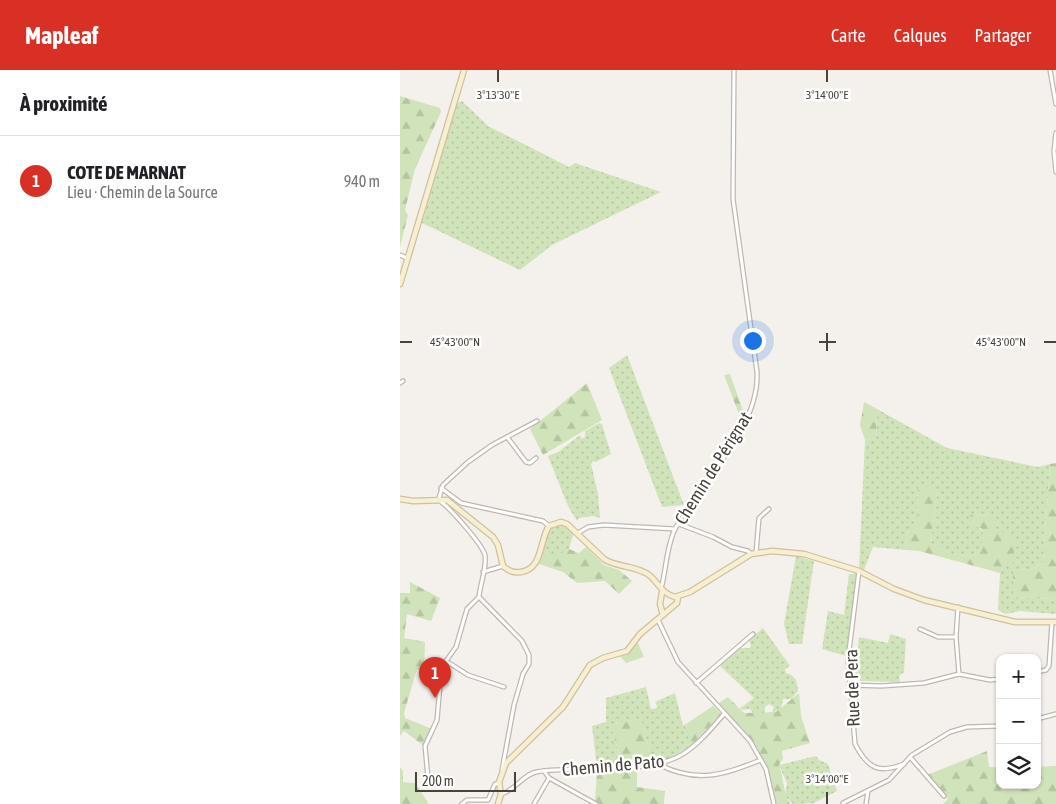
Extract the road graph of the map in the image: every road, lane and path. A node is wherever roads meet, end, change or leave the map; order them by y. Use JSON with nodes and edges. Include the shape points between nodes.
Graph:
{"nodes":[{"id":1,"x":464,"y":70,"type":"edge"},
{"id":2,"x":734,"y":70,"type":"edge"},
{"id":3,"x":1050,"y":70,"type":"edge"},
{"id":4,"x":1056,"y":104,"type":"edge"},
{"id":5,"x":1056,"y":133,"type":"edge"},
{"id":6,"x":1056,"y":172,"type":"edge"},
{"id":7,"x":400,"y":255,"type":"edge"},
{"id":8,"x":407,"y":258,"type":"junction"},
{"id":9,"x":400,"y":284,"type":"edge"},
{"id":10,"x":537,"y":421,"type":"dead end"},
{"id":11,"x":507,"y":437,"type":"junction"},
{"id":12,"x":536,"y":458,"type":"dead end"},
{"id":13,"x":440,"y":488,"type":"junction"},
{"id":14,"x":400,"y":499,"type":"edge"},
{"id":15,"x":437,"y":499,"type":"junction"},
{"id":16,"x":768,"y":509,"type":"dead end"},
{"id":17,"x":679,"y":524,"type":"junction"},
{"id":18,"x":549,"y":526,"type":"junction"},
{"id":19,"x":676,"y":529,"type":"junction"},
{"id":20,"x":578,"y":533,"type":"junction"},
{"id":21,"x":754,"y":553,"type":"junction"},
{"id":22,"x":502,"y":566,"type":"junction"},
{"id":23,"x":859,"y":571,"type":"junction"},
{"id":24,"x":483,"y":572,"type":"junction"},
{"id":25,"x":658,"y":586,"type":"junction"},
{"id":26,"x":662,"y":592,"type":"junction"},
{"id":27,"x":479,"y":597,"type":"junction"},
{"id":28,"x":678,"y":597,"type":"junction"},
{"id":29,"x":958,"y":607,"type":"junction"},
{"id":30,"x":663,"y":615,"type":"junction"},
{"id":31,"x":658,"y":620,"type":"junction"},
{"id":32,"x":1054,"y":621,"type":"edge"},
{"id":33,"x":920,"y":629,"type":"dead end"},
{"id":34,"x":753,"y":634,"type":"dead end"},
{"id":35,"x":956,"y":638,"type":"junction"},
{"id":36,"x":446,"y":661,"type":"junction"},
{"id":37,"x":1041,"y":671,"type":"edge"},
{"id":38,"x":959,"y":674,"type":"junction"},
{"id":39,"x":996,"y":679,"type":"edge"},
{"id":40,"x":696,"y":683,"type":"junction"},
{"id":41,"x":849,"y":684,"type":"junction"},
{"id":42,"x":504,"y":687,"type":"dead end"},
{"id":43,"x":724,"y":714,"type":"junction"},
{"id":44,"x":1056,"y":714,"type":"edge"},
{"id":45,"x":1041,"y":718,"type":"edge"},
{"id":46,"x":996,"y":726,"type":"edge"},
{"id":47,"x":910,"y":757,"type":"junction"},
{"id":48,"x":761,"y":760,"type":"junction"},
{"id":49,"x":658,"y":764,"type":"junction"},
{"id":50,"x":904,"y":764,"type":"junction"},
{"id":51,"x":502,"y":770,"type":"junction"},
{"id":52,"x":544,"y":771,"type":"junction"},
{"id":53,"x":549,"y":778,"type":"junction"},
{"id":54,"x":443,"y":781,"type":"dead end"},
{"id":55,"x":500,"y":783,"type":"junction"},
{"id":56,"x":868,"y":791,"type":"junction"},
{"id":57,"x":501,"y":794,"type":"junction"},
{"id":58,"x":944,"y":796,"type":"dead end"},
{"id":59,"x":843,"y":803,"type":"edge"},
{"id":60,"x":462,"y":804,"type":"edge"},
{"id":61,"x":498,"y":804,"type":"edge"},
{"id":62,"x":534,"y":804,"type":"edge"},
{"id":63,"x":596,"y":804,"type":"edge"},
{"id":64,"x":774,"y":804,"type":"edge"},
{"id":65,"x":866,"y":804,"type":"edge"}],
"edges":[{"from":1,"to":8,"type":"street"},
{"from":2,"to":17,"type":"street","name":"Chemin de Pérignat","via":[[733,199],[758,372],[756,395],[743,427]]},
{"from":3,"to":4,"type":"street"},
{"from":5,"to":6,"type":"street"},
{"from":7,"to":8,"type":"street"},
{"from":8,"to":9,"type":"street"},
{"from":10,"to":11,"type":"street"},
{"from":11,"to":12,"type":"street","via":[[526,462]]},
{"from":11,"to":13,"type":"street","via":[[468,462]]},
{"from":13,"to":15,"type":"street"},
{"from":13,"to":18,"type":"street","via":[[461,503],[543,521]]},
{"from":14,"to":15,"type":"street"},
{"from":15,"to":22,"type":"street","via":[[448,500],[485,528],[498,545]]},
{"from":15,"to":24,"type":"street","via":[[454,512],[484,551]]},
{"from":16,"to":21,"type":"street","via":[[759,518]]},
{"from":17,"to":19,"type":"street","name":"Chemin de Pérignat"},
{"from":17,"to":21,"type":"street"},
{"from":18,"to":20,"type":"street","via":[[567,524]]},
{"from":18,"to":22,"type":"street","via":[[532,568],[512,572]]},
{"from":19,"to":20,"type":"street","via":[[604,525]]},
{"from":19,"to":25,"type":"street","name":"Chemin de Pérignat","via":[[662,585]]},
{"from":20,"to":25,"type":"street","via":[[610,563],[642,571]]},
{"from":21,"to":23,"type":"street","via":[[783,551],[804,554]]},
{"from":21,"to":28,"type":"street"},
{"from":22,"to":24,"type":"street"},
{"from":23,"to":29,"type":"street","via":[[904,594]]},
{"from":23,"to":41,"type":"street","name":"Rue de Pera","via":[[848,659]]},
{"from":24,"to":27,"type":"street"},
{"from":25,"to":26,"type":"street"},
{"from":26,"to":28,"type":"street"},
{"from":26,"to":30,"type":"street","via":[[660,604]]},
{"from":27,"to":36,"type":"street","via":[[467,608],[456,647]]},
{"from":27,"to":51,"type":"street","via":[[522,641],[529,655],[529,664],[514,704]]},
{"from":28,"to":30,"type":"street","via":[[677,603]]},
{"from":29,"to":32,"type":"street","via":[[1015,622]]},
{"from":29,"to":35,"type":"street"},
{"from":30,"to":31,"type":"street"},
{"from":31,"to":40,"type":"street","via":[[678,662]]},
{"from":31,"to":51,"type":"street","via":[[627,650],[590,665],[563,707],[513,755]]},
{"from":32,"to":37,"type":"street","via":[[1049,666]]},
{"from":33,"to":35,"type":"street","via":[[938,637]]},
{"from":34,"to":40,"type":"street"},
{"from":35,"to":38,"type":"street"},
{"from":36,"to":42,"type":"street","via":[[468,675]]},
{"from":36,"to":54,"type":"street","via":[[439,682],[437,720],[425,746],[428,778]]},
{"from":38,"to":39,"type":"street"},
{"from":38,"to":41,"type":"street","via":[[924,683]]},
{"from":40,"to":43,"type":"street"},
{"from":41,"to":50,"type":"street","name":"Rue de Pera","via":[[855,744],[860,753],[868,763],[882,770]]},
{"from":43,"to":48,"type":"street","via":[[750,740]]},
{"from":43,"to":49,"type":"street","name":"Chemin de Pato","via":[[689,750]]},
{"from":44,"to":45,"type":"street"},
{"from":46,"to":47,"type":"street","via":[[958,729]]},
{"from":47,"to":50,"type":"street"},
{"from":47,"to":58,"type":"street"},
{"from":48,"to":49,"type":"street","via":[[699,777]]},
{"from":48,"to":64,"type":"street"},
{"from":49,"to":52,"type":"street","name":"Chemin de Pato"},
{"from":50,"to":56,"type":"street","via":[[889,780]]},
{"from":51,"to":55,"type":"street"},
{"from":52,"to":53,"type":"street"},
{"from":52,"to":57,"type":"street","via":[[531,774]]},
{"from":53,"to":62,"type":"street"},
{"from":53,"to":63,"type":"street"},
{"from":55,"to":57,"type":"street"},
{"from":55,"to":60,"type":"street","via":[[495,784],[488,800],[467,800]]},
{"from":56,"to":59,"type":"street"},
{"from":56,"to":65,"type":"street"},
{"from":57,"to":61,"type":"street"}]}
